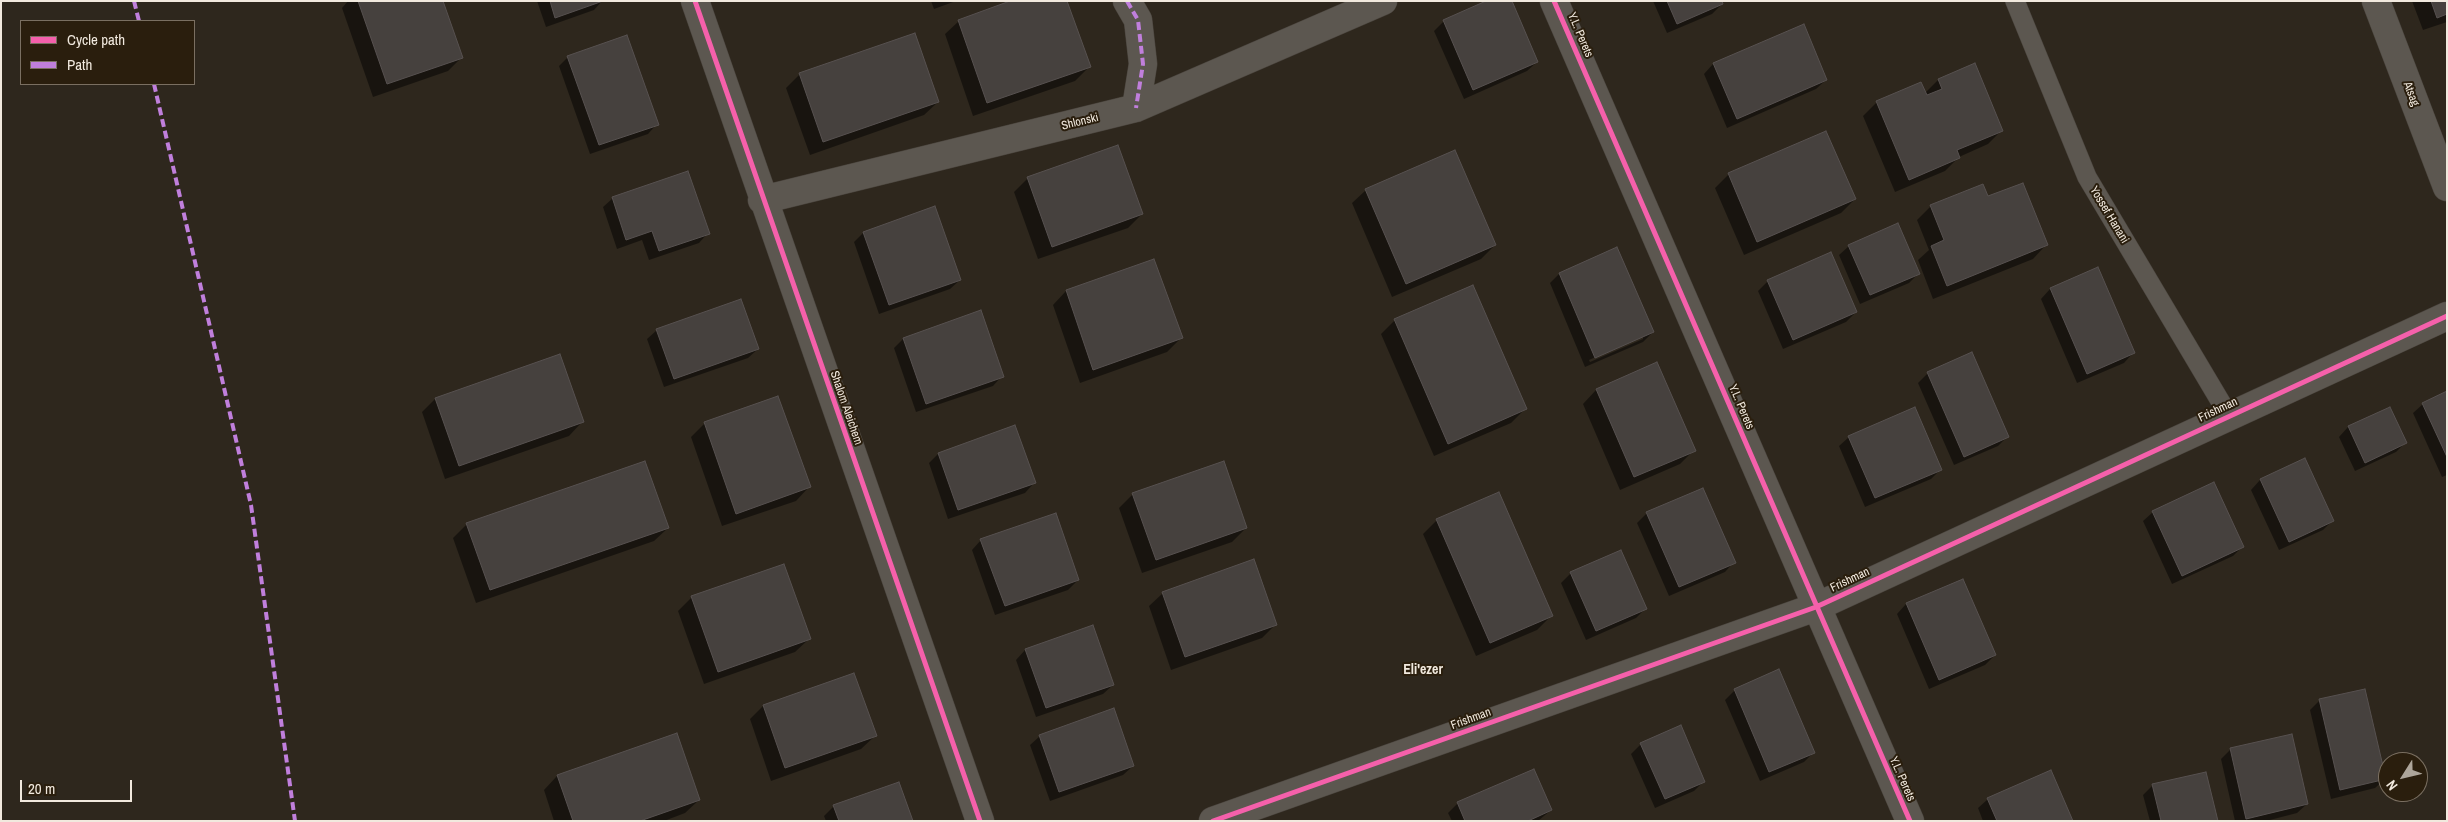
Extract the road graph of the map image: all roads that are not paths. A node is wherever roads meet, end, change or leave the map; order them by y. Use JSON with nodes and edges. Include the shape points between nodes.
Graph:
{"nodes":[{"id":1,"x":694,"y":1,"type":"edge"},
{"id":2,"x":1127,"y":1,"type":"edge"},
{"id":3,"x":1383,"y":1,"type":"edge"},
{"id":4,"x":1554,"y":1,"type":"edge"},
{"id":5,"x":2015,"y":1,"type":"edge"},
{"id":6,"x":2376,"y":1,"type":"edge"},
{"id":7,"x":1136,"y":108,"type":"junction"},
{"id":8,"x":2447,"y":187,"type":"edge"},
{"id":9,"x":762,"y":200,"type":"junction"},
{"id":10,"x":2447,"y":316,"type":"edge"},
{"id":11,"x":2229,"y":416,"type":"junction"},
{"id":12,"x":1816,"y":607,"type":"junction"},
{"id":13,"x":980,"y":821,"type":"edge"},
{"id":14,"x":1213,"y":821,"type":"edge"},
{"id":15,"x":1910,"y":821,"type":"edge"}],
"edges":[{"from":1,"to":9,"type":"street","name":"Shalom Aleichem"},
{"from":2,"to":7,"type":"street","via":[[1138,20],[1143,64]]},
{"from":3,"to":7,"type":"street","name":"Shlonski"},
{"from":4,"to":12,"type":"street","name":"Y.L. Perets"},
{"from":5,"to":11,"type":"lane","name":"Yossef Hanani","via":[[2087,176]]},
{"from":6,"to":8,"type":"street","name":"Atsag"},
{"from":7,"to":9,"type":"street","name":"Shlonski"},
{"from":9,"to":13,"type":"street","name":"Shalom Aleichem"},
{"from":10,"to":11,"type":"street","name":"Frishman"},
{"from":11,"to":12,"type":"street","name":"Frishman"},
{"from":12,"to":14,"type":"street","name":"Frishman"},
{"from":12,"to":15,"type":"street","name":"Y.L. Perets"}]}
